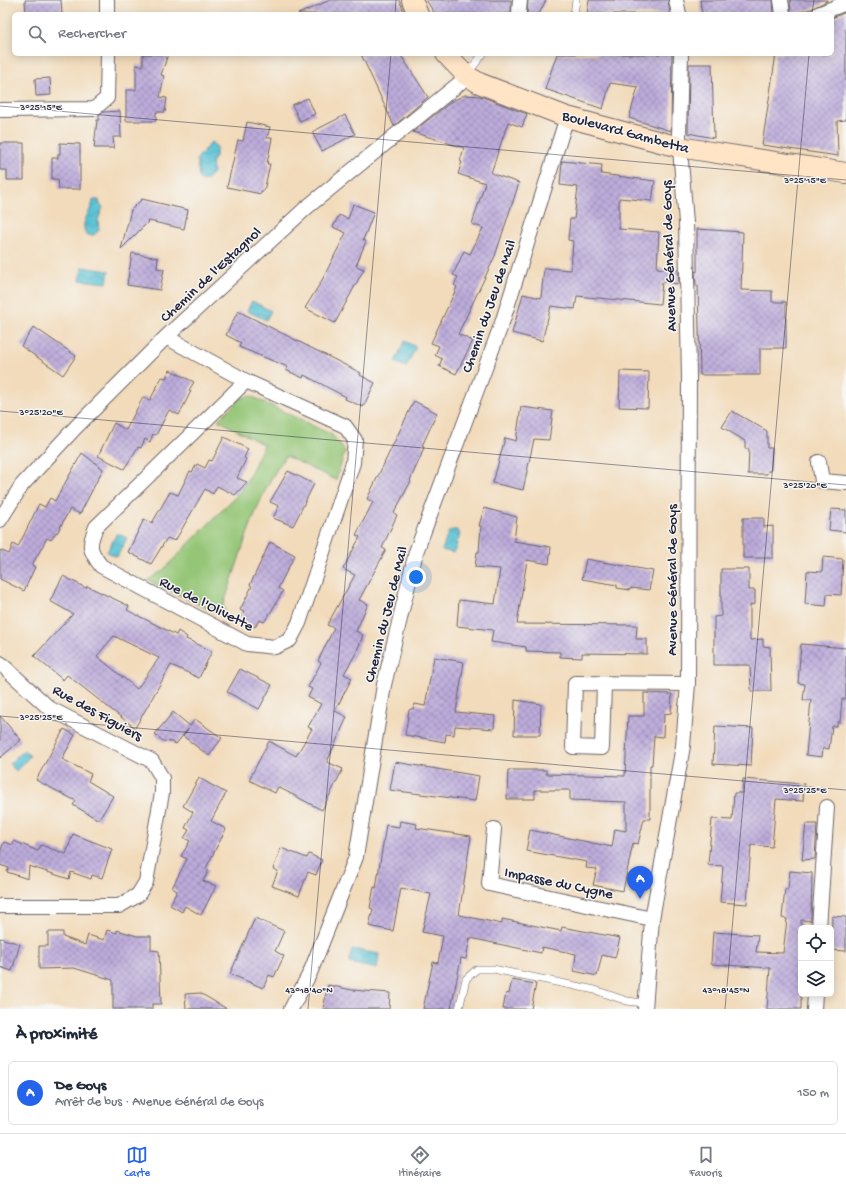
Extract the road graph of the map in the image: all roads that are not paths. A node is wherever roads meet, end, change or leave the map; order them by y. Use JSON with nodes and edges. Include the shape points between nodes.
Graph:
{"nodes":[{"id":1,"x":107,"y":0,"type":"edge"},
{"id":2,"x":412,"y":0,"type":"edge"},
{"id":3,"x":576,"y":0,"type":"edge"},
{"id":4,"x":676,"y":0,"type":"edge"},
{"id":5,"x":781,"y":0,"type":"edge"},
{"id":6,"x":846,"y":3,"type":"edge"},
{"id":7,"x":107,"y":12,"type":"edge"},
{"id":8,"x":417,"y":12,"type":"edge"},
{"id":9,"x":574,"y":12,"type":"edge"},
{"id":10,"x":679,"y":12,"type":"edge"},
{"id":11,"x":783,"y":12,"type":"edge"},
{"id":12,"x":823,"y":12,"type":"edge"},
{"id":13,"x":108,"y":56,"type":"edge"},
{"id":14,"x":448,"y":56,"type":"edge"},
{"id":15,"x":481,"y":56,"type":"edge"},
{"id":16,"x":681,"y":56,"type":"edge"},
{"id":17,"x":466,"y":75,"type":"junction"},
{"id":18,"x":0,"y":110,"type":"edge"},
{"id":19,"x":567,"y":117,"type":"junction"},
{"id":20,"x":680,"y":147,"type":"junction"},
{"id":21,"x":846,"y":173,"type":"edge"},
{"id":22,"x":166,"y":337,"type":"junction"},
{"id":23,"x":246,"y":381,"type":"junction"},
{"id":24,"x":820,"y":462,"type":"dead end"},
{"id":25,"x":846,"y":483,"type":"edge"},
{"id":26,"x":0,"y":520,"type":"edge"},
{"id":27,"x":0,"y":663,"type":"edge"},
{"id":28,"x":604,"y":684,"type":"junction"},
{"id":29,"x":688,"y":684,"type":"junction"},
{"id":30,"x":827,"y":807,"type":"dead end"},
{"id":31,"x":494,"y":829,"type":"dead end"},
{"id":32,"x":0,"y":906,"type":"edge"},
{"id":33,"x":652,"y":919,"type":"junction"},
{"id":34,"x":819,"y":925,"type":"edge"},
{"id":35,"x":815,"y":997,"type":"edge"},
{"id":36,"x":645,"y":1006,"type":"edge"},
{"id":37,"x":291,"y":1009,"type":"edge"},
{"id":38,"x":459,"y":1009,"type":"edge"},
{"id":39,"x":814,"y":1009,"type":"edge"}],
"edges":[{"from":1,"to":7,"type":"street"},
{"from":2,"to":8,"type":"street"},
{"from":3,"to":9,"type":"lane"},
{"from":4,"to":10,"type":"street"},
{"from":5,"to":11,"type":"street"},
{"from":6,"to":12,"type":"street"},
{"from":13,"to":18,"type":"street","via":[[107,98],[94,109]]},
{"from":14,"to":17,"type":"street","name":"Boulevard Gambetta"},
{"from":15,"to":17,"type":"lane"},
{"from":16,"to":20,"type":"street","name":"Avenue Général de Goys"},
{"from":17,"to":19,"type":"street","name":"Boulevard Gambetta"},
{"from":17,"to":22,"type":"street","name":"Chemin de l'Estagnol","via":[[461,82],[306,208]]},
{"from":19,"to":20,"type":"street","name":"Boulevard Gambetta"},
{"from":19,"to":37,"type":"street","name":"Chemin du Jeu de Mail","via":[[502,323],[416,552],[384,685],[356,857],[310,973]]},
{"from":20,"to":21,"type":"street","name":"Boulevard Gambetta"},
{"from":20,"to":29,"type":"street","name":"Avenue Général de Goys","via":[[686,223]]},
{"from":22,"to":23,"type":"street","name":"Rue de l'Olivette"},
{"from":22,"to":26,"type":"street","name":"Chemin de l'Estagnol","via":[[22,485]]},
{"from":23,"to":23,"type":"street","name":"Rue de l'Olivette","via":[[345,426],[355,440],[353,462],[299,623],[290,640],[275,646],[247,644],[101,566],[91,552],[90,541],[96,527]]},
{"from":24,"to":25,"type":"street","via":[[822,481]]},
{"from":27,"to":32,"type":"street","name":"Rue des Figuiers","via":[[49,708],[152,761],[162,778],[162,793],[146,882],[138,895],[119,906]]},
{"from":28,"to":28,"type":"street","via":[[575,683],[573,747],[602,748]]},
{"from":28,"to":29,"type":"street"},
{"from":29,"to":33,"type":"street","name":"Avenue Général de Goys","via":[[683,746]]},
{"from":30,"to":34,"type":"street"},
{"from":31,"to":33,"type":"street","name":"Impasse du Cygne","via":[[489,884]]},
{"from":33,"to":36,"type":"street","name":"Avenue Général de Goys"},
{"from":35,"to":39,"type":"street"},
{"from":36,"to":38,"type":"lane","via":[[595,990],[477,969],[466,979]]}]}
